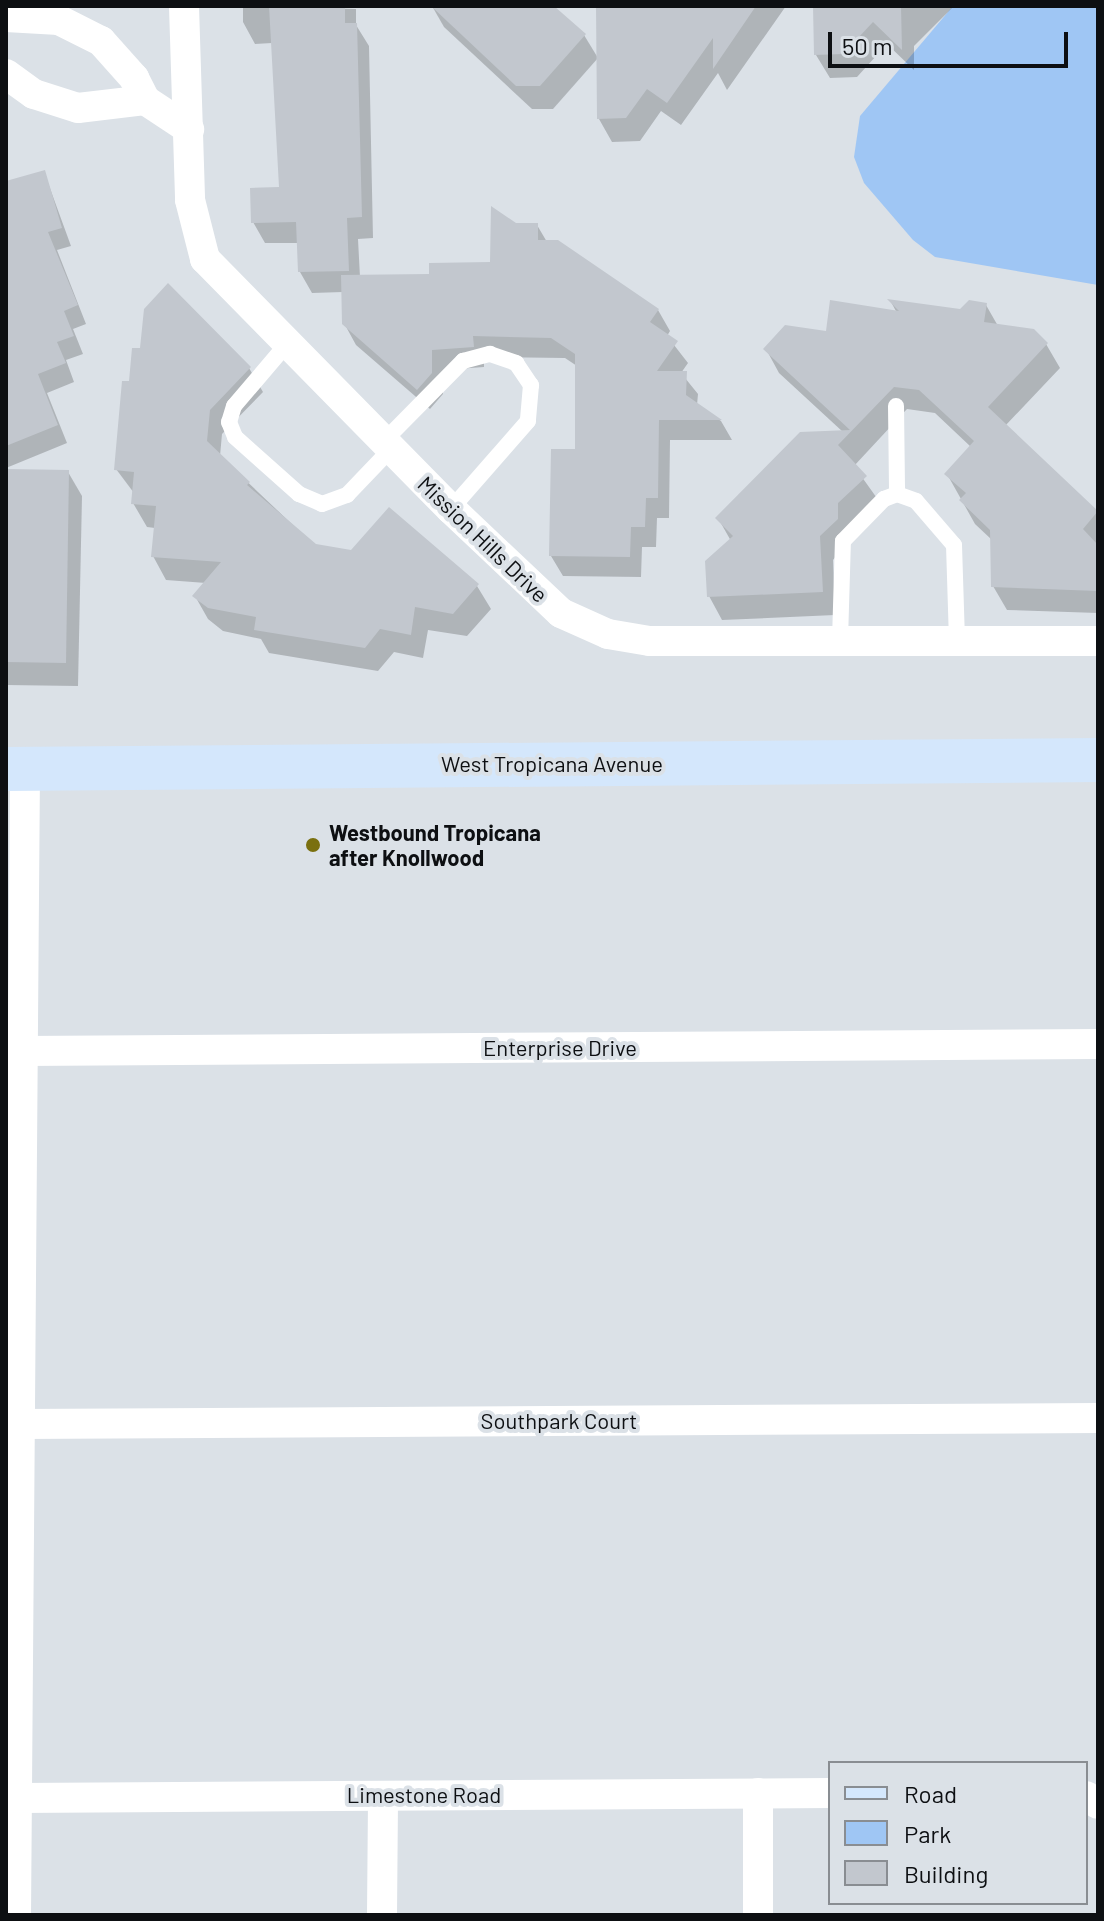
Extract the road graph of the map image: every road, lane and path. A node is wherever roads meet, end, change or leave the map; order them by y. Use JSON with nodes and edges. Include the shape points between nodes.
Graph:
{"nodes":[{"id":1,"x":184,"y":6,"type":"edge"},
{"id":2,"x":6,"y":17,"type":"edge"},
{"id":3,"x":6,"y":74,"type":"edge"},
{"id":4,"x":145,"y":100,"type":"junction"},
{"id":5,"x":189,"y":129,"type":"junction"},
{"id":6,"x":286,"y":345,"type":"junction"},
{"id":7,"x":896,"y":406,"type":"dead end"},
{"id":8,"x":387,"y":446,"type":"junction"},
{"id":9,"x":897,"y":494,"type":"junction"},
{"id":10,"x":451,"y":509,"type":"junction"},
{"id":11,"x":840,"y":640,"type":"junction"},
{"id":12,"x":957,"y":640,"type":"junction"},
{"id":13,"x":1098,"y":641,"type":"edge"},
{"id":14,"x":1098,"y":760,"type":"edge"},
{"id":15,"x":16,"y":769,"type":"edge"},
{"id":16,"x":1098,"y":1044,"type":"edge"},
{"id":17,"x":23,"y":1051,"type":"junction"},
{"id":18,"x":1098,"y":1418,"type":"edge"},
{"id":19,"x":20,"y":1424,"type":"junction"},
{"id":20,"x":758,"y":1793,"type":"junction"},
{"id":21,"x":828,"y":1793,"type":"edge"},
{"id":22,"x":383,"y":1796,"type":"junction"},
{"id":23,"x":17,"y":1798,"type":"junction"},
{"id":24,"x":16,"y":1915,"type":"edge"},
{"id":25,"x":382,"y":1915,"type":"edge"},
{"id":26,"x":758,"y":1915,"type":"edge"}],
"edges":[{"from":1,"to":5,"type":"street","name":"Mission Hills Drive"},
{"from":2,"to":4,"type":"street","via":[[37,16],[80,28],[120,58]]},
{"from":3,"to":4,"type":"street","via":[[34,94],[78,108]]},
{"from":4,"to":5,"type":"street"},
{"from":5,"to":6,"type":"street","name":"Mission Hills Drive","via":[[191,218],[205,259]]},
{"from":6,"to":8,"type":"street","name":"Mission Hills Drive"},
{"from":6,"to":8,"type":"lane","via":[[234,406],[229,422],[235,437],[299,494],[322,504],[347,495]]},
{"from":7,"to":9,"type":"lane"},
{"from":8,"to":10,"type":"street","name":"Mission Hills Drive"},
{"from":8,"to":10,"type":"lane","via":[[463,361],[490,354],[516,363],[531,385],[528,421]]},
{"from":9,"to":11,"type":"lane","via":[[884,499],[843,541]]},
{"from":9,"to":12,"type":"lane","via":[[916,501],[954,545]]},
{"from":10,"to":11,"type":"street","name":"Mission Hills Drive","via":[[537,594],[561,613],[608,634],[649,641]]},
{"from":11,"to":12,"type":"street","name":"Mission Hills Drive"},
{"from":12,"to":13,"type":"street","name":"Mission Hills Drive"},
{"from":14,"to":15,"type":"main road","name":"West Tropicana Avenue"},
{"from":15,"to":17,"type":"street"},
{"from":16,"to":17,"type":"street","name":"Enterprise Drive"},
{"from":17,"to":19,"type":"street"},
{"from":18,"to":19,"type":"street","name":"Southpark Court"},
{"from":19,"to":23,"type":"street"},
{"from":20,"to":21,"type":"street","name":"Limestone Road"},
{"from":20,"to":22,"type":"street","name":"Limestone Road"},
{"from":20,"to":26,"type":"street"},
{"from":22,"to":23,"type":"street","name":"Limestone Road"},
{"from":22,"to":25,"type":"street"},
{"from":23,"to":24,"type":"street"}]}
